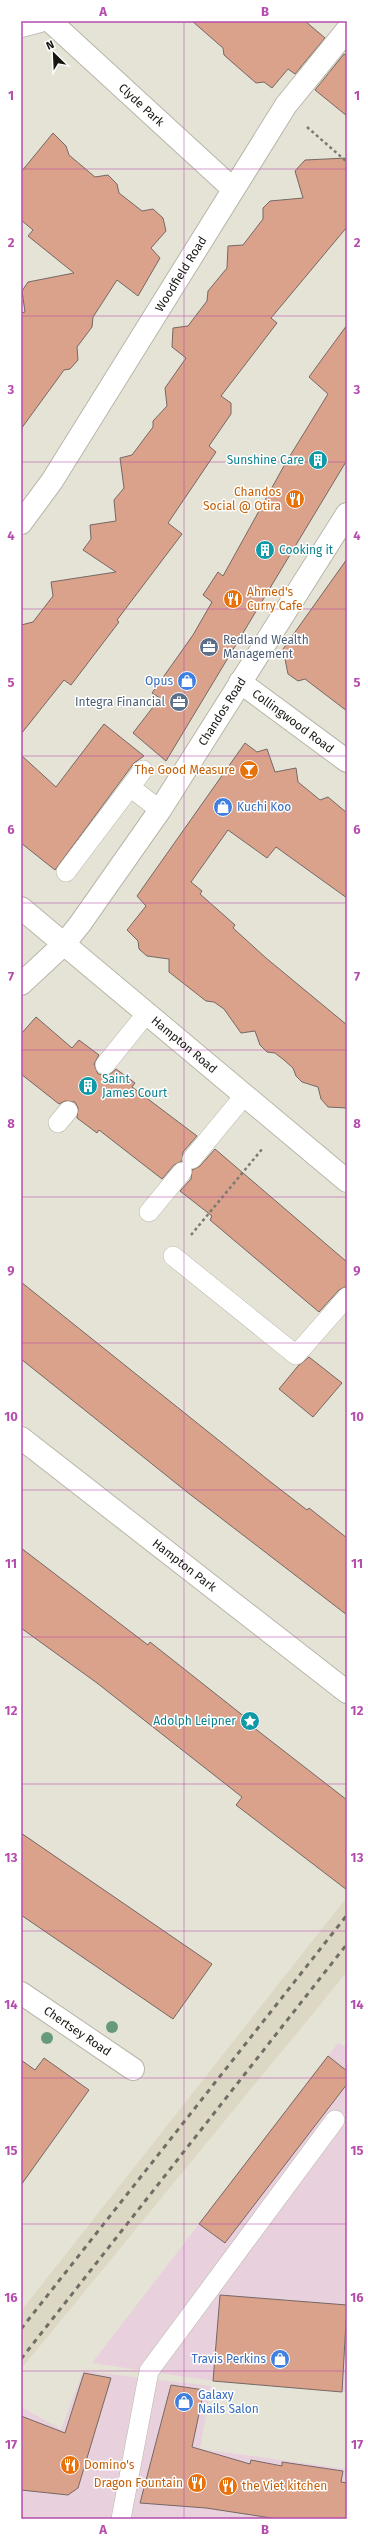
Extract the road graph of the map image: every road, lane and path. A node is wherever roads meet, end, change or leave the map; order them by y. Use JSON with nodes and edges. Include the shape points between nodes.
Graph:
{"nodes":[{"id":1,"x":40,"y":21,"type":"edge"},
{"id":2,"x":50,"y":21,"type":"edge"},
{"id":3,"x":21,"y":26,"type":"edge"},
{"id":4,"x":347,"y":30,"type":"edge"},
{"id":5,"x":286,"y":105,"type":"junction"},
{"id":6,"x":347,"y":162,"type":"edge"},
{"id":7,"x":233,"y":189,"type":"junction"},
{"id":8,"x":347,"y":514,"type":"edge"},
{"id":9,"x":21,"y":523,"type":"edge"},
{"id":10,"x":240,"y":682,"type":"junction"},
{"id":11,"x":347,"y":761,"type":"edge"},
{"id":12,"x":143,"y":770,"type":"dead end"},
{"id":13,"x":130,"y":787,"type":"junction"},
{"id":14,"x":160,"y":810,"type":"junction"},
{"id":15,"x":66,"y":872,"type":"dead end"},
{"id":16,"x":21,"y":908,"type":"edge"},
{"id":17,"x":64,"y":944,"type":"junction"},
{"id":18,"x":21,"y":984,"type":"edge"},
{"id":19,"x":146,"y":1014,"type":"junction"},
{"id":20,"x":105,"y":1064,"type":"dead end"},
{"id":21,"x":244,"y":1096,"type":"junction"},
{"id":22,"x":281,"y":1127,"type":"junction"},
{"id":23,"x":347,"y":1181,"type":"edge"},
{"id":24,"x":149,"y":1212,"type":"dead end"},
{"id":25,"x":173,"y":1256,"type":"joint"},
{"id":26,"x":347,"y":1297,"type":"edge"},
{"id":27,"x":21,"y":1438,"type":"edge"},
{"id":28,"x":347,"y":1692,"type":"edge"},
{"id":29,"x":21,"y":1993,"type":"edge"},
{"id":30,"x":133,"y":2069,"type":"dead end"},
{"id":31,"x":335,"y":2120,"type":"dead end"},
{"id":32,"x":121,"y":2519,"type":"edge"}],
"edges":[{"from":1,"to":3,"type":"street"},
{"from":2,"to":7,"type":"street","name":"Clyde Park"},
{"from":4,"to":5,"type":"street","name":"Woodfield Road"},
{"from":5,"to":6,"type":"path"},
{"from":5,"to":7,"type":"street","name":"Woodfield Road"},
{"from":7,"to":9,"type":"street","name":"Woodfield Road","via":[[52,481]]},
{"from":8,"to":10,"type":"street","name":"Chandos Road"},
{"from":10,"to":11,"type":"street","name":"Collingwood Road"},
{"from":10,"to":14,"type":"street","name":"Chandos Road"},
{"from":12,"to":13,"type":"lane"},
{"from":13,"to":14,"type":"lane"},
{"from":13,"to":15,"type":"lane"},
{"from":14,"to":17,"type":"street","name":"Chandos Road"},
{"from":16,"to":17,"type":"street","name":"Hampton Road"},
{"from":17,"to":18,"type":"street"},
{"from":17,"to":19,"type":"street","name":"Hampton Road"},
{"from":19,"to":20,"type":"lane"},
{"from":19,"to":21,"type":"street","name":"Hampton Road"},
{"from":21,"to":22,"type":"street","name":"Hampton Road"},
{"from":21,"to":24,"type":"lane"},
{"from":22,"to":23,"type":"street","name":"Hampton Road"},
{"from":22,"to":25,"type":"path"},
{"from":25,"to":26,"type":"lane","via":[[296,1355]]},
{"from":27,"to":28,"type":"street","name":"Hampton Park"},
{"from":29,"to":30,"type":"street","name":"Chertsey Road"},
{"from":31,"to":32,"type":"lane","via":[[149,2372]]}]}
